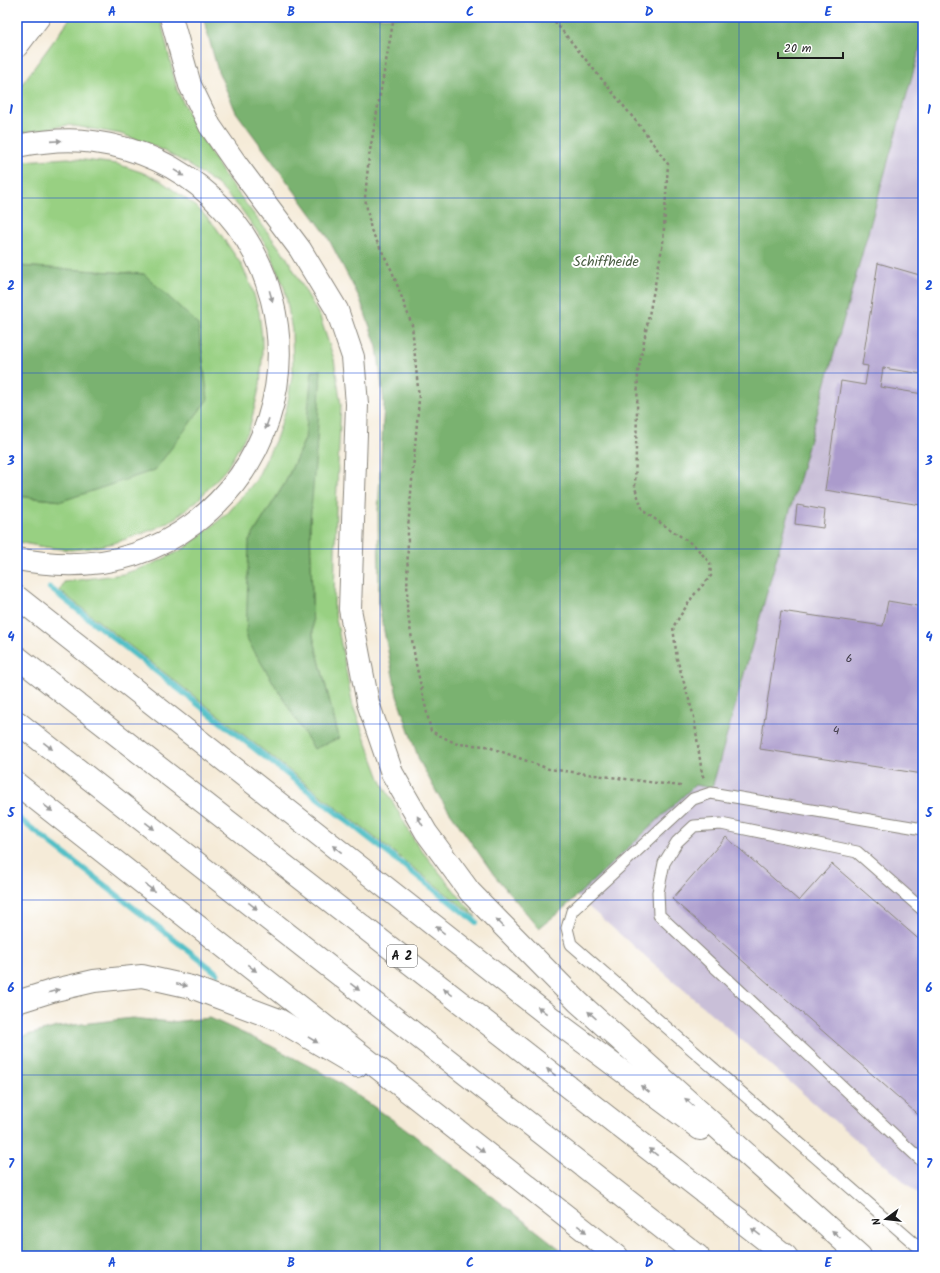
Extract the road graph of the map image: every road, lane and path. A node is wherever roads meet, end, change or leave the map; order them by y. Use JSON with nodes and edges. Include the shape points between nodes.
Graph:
{"nodes":[{"id":1,"x":39,"y":17,"type":"edge"},
{"id":2,"x":171,"y":17,"type":"edge"},
{"id":3,"x":394,"y":17,"type":"edge"},
{"id":4,"x":550,"y":17,"type":"edge"},
{"id":5,"x":17,"y":46,"type":"edge"},
{"id":6,"x":17,"y":146,"type":"edge"},
{"id":7,"x":17,"y":559,"type":"edge"},
{"id":8,"x":17,"y":597,"type":"edge"},
{"id":9,"x":17,"y":656,"type":"edge"},
{"id":10,"x":17,"y":722,"type":"edge"},
{"id":11,"x":17,"y":784,"type":"edge"},
{"id":12,"x":711,"y":793,"type":"junction"},
{"id":13,"x":693,"y":800,"type":"junction"},
{"id":14,"x":923,"y":829,"type":"edge"},
{"id":15,"x":923,"y":910,"type":"edge"},
{"id":16,"x":17,"y":1002,"type":"edge"},
{"id":17,"x":449,"y":1125,"type":"junction"},
{"id":18,"x":923,"y":1162,"type":"edge"},
{"id":19,"x":811,"y":1212,"type":"junction"},
{"id":20,"x":923,"y":1251,"type":"edge"},
{"id":21,"x":617,"y":1256,"type":"edge"},
{"id":22,"x":698,"y":1256,"type":"edge"},
{"id":23,"x":786,"y":1256,"type":"edge"},
{"id":24,"x":860,"y":1256,"type":"edge"}],
"edges":[{"from":1,"to":5,"type":"highway"},
{"from":19,"to":2,"type":"highway","one_way":true,"via":[[578,1002],[470,892],[426,832],[392,773],[368,703],[350,609],[358,404],[353,357],[337,310],[300,249],[210,126],[190,86]]},
{"from":3,"to":13,"type":"path","via":[[369,156],[365,198],[371,230],[392,271],[412,325],[419,399],[408,528],[407,609],[431,731],[457,744],[486,746],[549,769],[680,786]]},
{"from":4,"to":12,"type":"path","via":[[668,164],[663,243],[638,372],[635,488],[643,511],[695,546],[710,563],[711,576],[693,596],[674,627],[677,659],[694,716],[702,774]]},
{"from":6,"to":7,"type":"highway","one_way":true,"via":[[66,140],[118,146],[167,165],[210,195],[244,235],[268,282],[275,308],[280,359],[272,409],[256,450],[223,497],[185,530],[163,542],[116,560],[65,565]]},
{"from":19,"to":8,"type":"highway","one_way":true,"via":[[559,1024]]},
{"from":23,"to":9,"type":"highway","number":"A 2","one_way":true},
{"from":10,"to":22,"type":"highway","one_way":true},
{"from":11,"to":17,"type":"highway","one_way":true},
{"from":12,"to":13,"type":"lane"},
{"from":12,"to":14,"type":"lane"},
{"from":13,"to":20,"type":"lane","via":[[572,910],[567,928],[571,944]]},
{"from":15,"to":18,"type":"lane","via":[[857,852],[721,824],[694,826],[677,842],[664,863],[658,892],[659,914]]},
{"from":16,"to":17,"type":"highway","one_way":true,"via":[[94,981],[142,976],[191,987],[280,1020]]},
{"from":17,"to":21,"type":"highway","one_way":true},
{"from":24,"to":19,"type":"highway","one_way":true}]}
